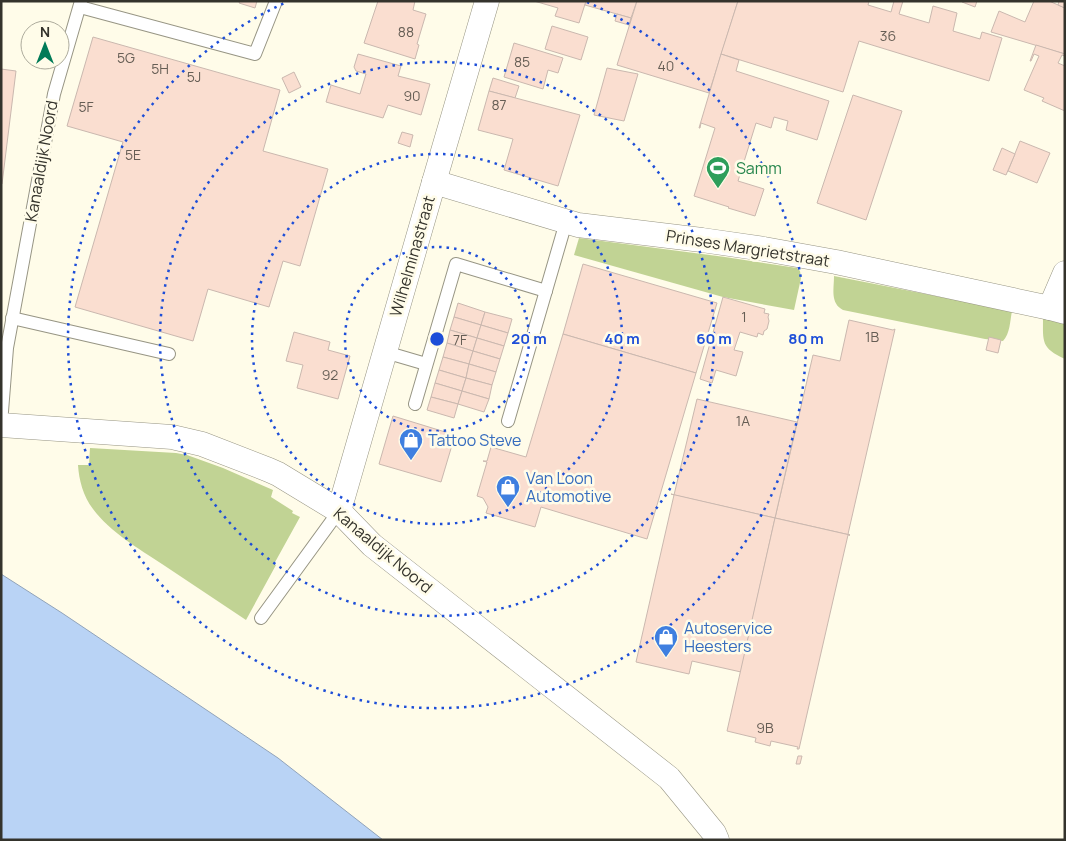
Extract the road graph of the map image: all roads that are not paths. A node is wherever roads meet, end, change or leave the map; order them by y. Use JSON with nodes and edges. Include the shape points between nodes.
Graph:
{"nodes":[{"id":1,"x":276,"y":1,"type":"edge"},
{"id":2,"x":487,"y":1,"type":"edge"},
{"id":3,"x":80,"y":4,"type":"edge"},
{"id":4,"x":434,"y":182,"type":"junction"},
{"id":5,"x":566,"y":222,"type":"junction"},
{"id":6,"x":1065,"y":273,"type":"edge"},
{"id":7,"x":546,"y":291,"type":"junction"},
{"id":8,"x":1058,"y":310,"type":"edge"},
{"id":9,"x":12,"y":318,"type":"junction"},
{"id":10,"x":385,"y":352,"type":"junction"},
{"id":11,"x":169,"y":354,"type":"dead end"},
{"id":12,"x":426,"y":364,"type":"junction"},
{"id":13,"x":415,"y":404,"type":"dead end"},
{"id":14,"x":508,"y":421,"type":"dead end"},
{"id":15,"x":1,"y":425,"type":"edge"},
{"id":16,"x":339,"y":511,"type":"junction"},
{"id":17,"x":260,"y":618,"type":"dead end"},
{"id":18,"x":717,"y":840,"type":"edge"}],
"edges":[{"from":1,"to":3,"type":"lane","name":"Kanaaldijk Noord","via":[[255,54]]},
{"from":2,"to":4,"type":"street","name":"Wilhelminastraat"},
{"from":3,"to":9,"type":"lane","name":"Kanaaldijk Noord","via":[[54,94]]},
{"from":4,"to":5,"type":"street","name":"Prinses Margrietstraat"},
{"from":4,"to":10,"type":"street","name":"Wilhelminastraat"},
{"from":5,"to":7,"type":"lane"},
{"from":5,"to":8,"type":"street","name":"Prinses Margrietstraat","via":[[773,250]]},
{"from":6,"to":8,"type":"street"},
{"from":7,"to":12,"type":"lane","via":[[456,264]]},
{"from":7,"to":14,"type":"lane"},
{"from":9,"to":11,"type":"lane"},
{"from":9,"to":15,"type":"lane","name":"Kanaaldijk Noord"},
{"from":10,"to":12,"type":"lane"},
{"from":10,"to":16,"type":"street","name":"Wilhelminastraat"},
{"from":12,"to":13,"type":"lane"},
{"from":15,"to":16,"type":"street","name":"Kanaaldijk Noord","via":[[172,437],[202,444],[270,470]]},
{"from":16,"to":17,"type":"lane"},
{"from":16,"to":18,"type":"street","name":"Kanaaldijk Noord","via":[[372,545],[668,778]]}]}
